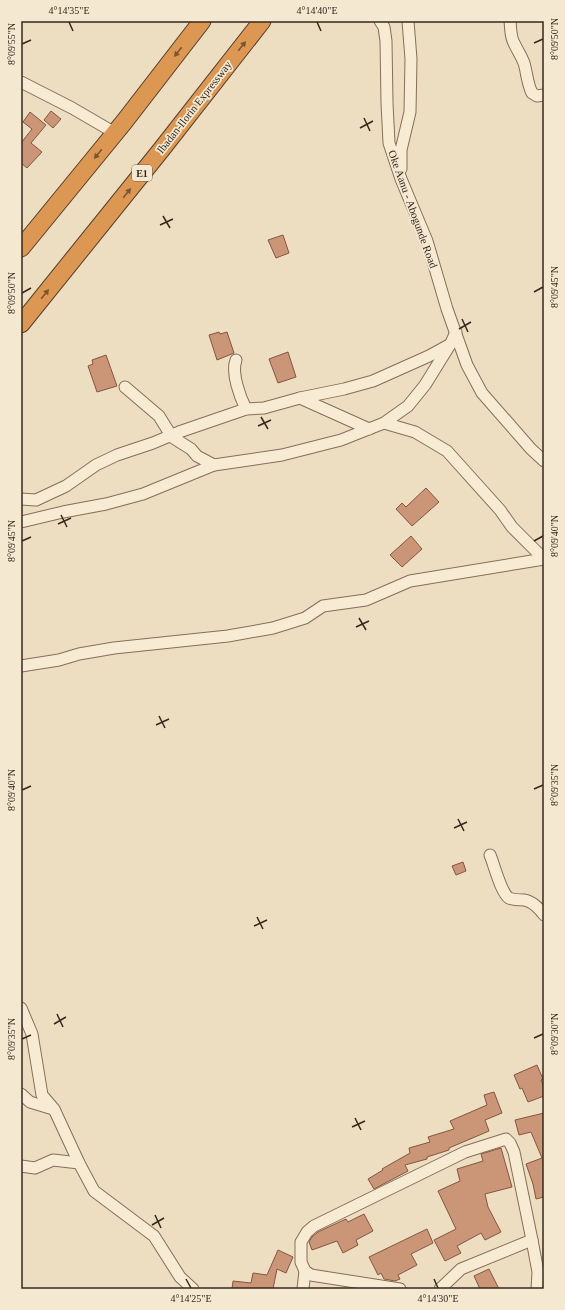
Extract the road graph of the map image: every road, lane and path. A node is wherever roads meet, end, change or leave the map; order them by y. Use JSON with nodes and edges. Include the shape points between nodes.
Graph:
{"nodes":[{"id":1,"x":202,"y":21,"type":"edge"},
{"id":2,"x":262,"y":21,"type":"edge"},
{"id":3,"x":380,"y":21,"type":"edge"},
{"id":4,"x":408,"y":21,"type":"edge"},
{"id":5,"x":510,"y":21,"type":"edge"},
{"id":6,"x":21,"y":82,"type":"edge"},
{"id":7,"x":544,"y":95,"type":"edge"},
{"id":8,"x":115,"y":132,"type":"junction"},
{"id":9,"x":400,"y":179,"type":"junction"},
{"id":10,"x":21,"y":248,"type":"edge"},
{"id":11,"x":21,"y":324,"type":"edge"},
{"id":12,"x":456,"y":332,"type":"junction"},
{"id":13,"x":451,"y":343,"type":"junction"},
{"id":14,"x":236,"y":360,"type":"dead end"},
{"id":15,"x":125,"y":387,"type":"dead end"},
{"id":16,"x":300,"y":398,"type":"junction"},
{"id":17,"x":246,"y":409,"type":"junction"},
{"id":18,"x":384,"y":423,"type":"junction"},
{"id":19,"x":369,"y":429,"type":"junction"},
{"id":20,"x":171,"y":435,"type":"junction"},
{"id":21,"x":544,"y":461,"type":"edge"},
{"id":22,"x":214,"y":465,"type":"junction"},
{"id":23,"x":21,"y":499,"type":"edge"},
{"id":24,"x":21,"y":522,"type":"edge"},
{"id":25,"x":543,"y":558,"type":"edge"},
{"id":26,"x":21,"y":666,"type":"edge"},
{"id":27,"x":490,"y":855,"type":"dead end"},
{"id":28,"x":544,"y":915,"type":"edge"},
{"id":29,"x":21,"y":1008,"type":"edge"},
{"id":30,"x":21,"y":1094,"type":"edge"},
{"id":31,"x":54,"y":1109,"type":"junction"},
{"id":32,"x":79,"y":1163,"type":"junction"},
{"id":33,"x":21,"y":1166,"type":"edge"},
{"id":34,"x":532,"y":1240,"type":"junction"},
{"id":35,"x":305,"y":1271,"type":"junction"},
{"id":36,"x":193,"y":1289,"type":"edge"},
{"id":37,"x":303,"y":1289,"type":"edge"},
{"id":38,"x":400,"y":1289,"type":"edge"},
{"id":39,"x":440,"y":1289,"type":"edge"},
{"id":40,"x":537,"y":1289,"type":"edge"}],
"edges":[{"from":1,"to":8,"type":"highway","one_way":true},
{"from":11,"to":2,"type":"highway","name":"Ibadan-Ilorin Expressway","number":"E1","one_way":true},
{"from":3,"to":9,"type":"street","name":"Oke Aanu - Abogunde Road","via":[[384,27],[386,41],[389,143]]},
{"from":4,"to":9,"type":"street","via":[[412,59],[410,112],[401,150]]},
{"from":5,"to":7,"type":"street","via":[[512,39],[523,62],[532,93],[537,96]]},
{"from":6,"to":8,"type":"street"},
{"from":8,"to":10,"type":"highway","one_way":true},
{"from":9,"to":12,"type":"street","name":"Oke Aanu - Abogunde Road","via":[[427,241]]},
{"from":12,"to":13,"type":"street"},
{"from":12,"to":21,"type":"street","name":"Oke Aanu - Abogunde Road","via":[[467,365],[482,393]]},
{"from":13,"to":16,"type":"street","via":[[429,356],[373,381]]},
{"from":13,"to":18,"type":"street","via":[[425,385],[408,406]]},
{"from":14,"to":17,"type":"street","via":[[236,380]]},
{"from":15,"to":20,"type":"street","via":[[159,416]]},
{"from":16,"to":17,"type":"street","via":[[264,408]]},
{"from":16,"to":19,"type":"street"},
{"from":17,"to":20,"type":"street"},
{"from":18,"to":19,"type":"street"},
{"from":18,"to":25,"type":"street","via":[[415,432],[447,451],[512,527]]},
{"from":19,"to":22,"type":"street","via":[[341,440],[282,455]]},
{"from":20,"to":22,"type":"street","via":[[197,456]]},
{"from":20,"to":23,"type":"street","via":[[96,465],[66,486],[36,500]]},
{"from":22,"to":24,"type":"street","via":[[143,494]]},
{"from":25,"to":26,"type":"street","via":[[410,581],[366,600],[323,606],[305,618],[273,628],[228,636],[114,648]]},
{"from":27,"to":28,"type":"street","via":[[507,897],[527,901]]},
{"from":29,"to":31,"type":"street","via":[[32,1034],[42,1095]]},
{"from":30,"to":31,"type":"street","via":[[30,1102]]},
{"from":31,"to":32,"type":"street"},
{"from":32,"to":33,"type":"street","via":[[53,1160],[34,1168]]},
{"from":32,"to":36,"type":"street","via":[[94,1191],[154,1236],[180,1277]]},
{"from":34,"to":35,"type":"street","via":[[514,1152],[506,1139],[465,1152],[314,1226],[302,1242],[301,1262]]},
{"from":34,"to":39,"type":"street","via":[[461,1269]]},
{"from":34,"to":40,"type":"street","via":[[538,1272]]},
{"from":35,"to":37,"type":"street"},
{"from":35,"to":38,"type":"street","via":[[311,1275]]}]}
